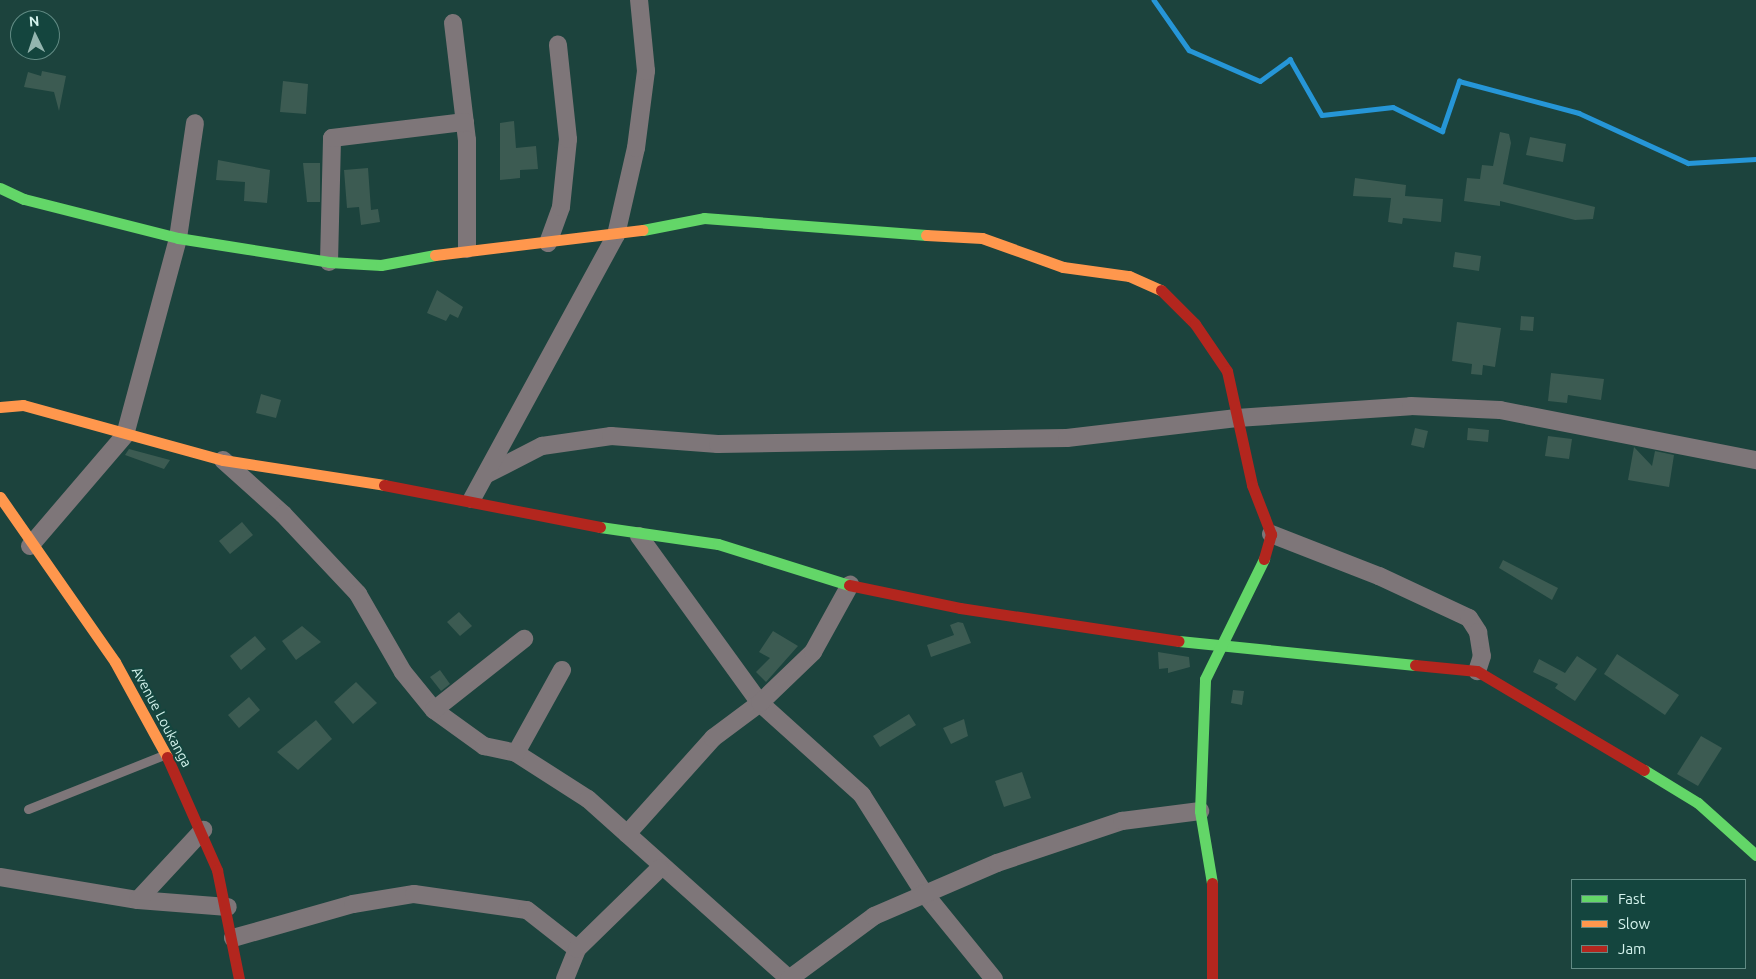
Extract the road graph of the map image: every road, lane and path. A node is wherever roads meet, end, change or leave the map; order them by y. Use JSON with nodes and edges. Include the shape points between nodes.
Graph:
{"nodes":[{"id":1,"x":639,"y":0,"type":"edge"},
{"id":2,"x":453,"y":23,"type":"dead end"},
{"id":3,"x":558,"y":45,"type":"dead end"},
{"id":4,"x":465,"y":122,"type":"junction"},
{"id":5,"x":195,"y":123,"type":"dead end"},
{"id":6,"x":0,"y":188,"type":"edge"},
{"id":7,"x":616,"y":235,"type":"junction"},
{"id":8,"x":178,"y":238,"type":"junction"},
{"id":9,"x":548,"y":242,"type":"junction"},
{"id":10,"x":467,"y":249,"type":"junction"},
{"id":11,"x":329,"y":262,"type":"junction"},
{"id":12,"x":0,"y":407,"type":"edge"},
{"id":13,"x":1237,"y":418,"type":"junction"},
{"id":14,"x":125,"y":435,"type":"junction"},
{"id":15,"x":223,"y":460,"type":"junction"},
{"id":16,"x":1756,"y":460,"type":"edge"},
{"id":17,"x":487,"y":474,"type":"junction"},
{"id":18,"x":0,"y":497,"type":"edge"},
{"id":19,"x":472,"y":500,"type":"junction"},
{"id":20,"x":1271,"y":534,"type":"junction"},
{"id":21,"x":639,"y":536,"type":"junction"},
{"id":22,"x":30,"y":546,"type":"junction"},
{"id":23,"x":850,"y":585,"type":"junction"},
{"id":24,"x":524,"y":639,"type":"dead end"},
{"id":25,"x":1222,"y":647,"type":"junction"},
{"id":26,"x":562,"y":670,"type":"dead end"},
{"id":27,"x":1477,"y":671,"type":"junction"},
{"id":28,"x":760,"y":703,"type":"junction"},
{"id":29,"x":434,"y":710,"type":"junction"},
{"id":30,"x":516,"y":753,"type":"junction"},
{"id":31,"x":166,"y":754,"type":"junction"},
{"id":32,"x":28,"y":809,"type":"dead end"},
{"id":33,"x":1200,"y":811,"type":"junction"},
{"id":34,"x":203,"y":830,"type":"junction"},
{"id":35,"x":627,"y":834,"type":"junction"},
{"id":36,"x":1756,"y":855,"type":"edge"},
{"id":37,"x":660,"y":868,"type":"junction"},
{"id":38,"x":0,"y":878,"type":"edge"},
{"id":39,"x":924,"y":893,"type":"junction"},
{"id":40,"x":138,"y":900,"type":"junction"},
{"id":41,"x":228,"y":907,"type":"junction"},
{"id":42,"x":233,"y":938,"type":"junction"},
{"id":43,"x":578,"y":949,"type":"junction"},
{"id":44,"x":239,"y":979,"type":"edge"},
{"id":45,"x":565,"y":979,"type":"edge"},
{"id":46,"x":789,"y":979,"type":"edge"},
{"id":47,"x":994,"y":979,"type":"edge"},
{"id":48,"x":1212,"y":979,"type":"edge"}],
"edges":[{"from":1,"to":7,"type":"street","via":[[646,71],[636,148]]},
{"from":2,"to":4,"type":"street"},
{"from":3,"to":9,"type":"street","via":[[568,139],[561,207]]},
{"from":4,"to":10,"type":"street"},
{"from":4,"to":11,"type":"street","via":[[332,138]]},
{"from":5,"to":8,"type":"street"},
{"from":6,"to":8,"type":"street","via":[[24,200]]},
{"from":7,"to":9,"type":"street"},
{"from":7,"to":13,"type":"street","via":[[704,218],[803,229],[982,238],[1063,267],[1129,276],[1163,291],[1195,324],[1227,371]]},
{"from":7,"to":17,"type":"street"},
{"from":8,"to":11,"type":"street"},
{"from":8,"to":14,"type":"street"},
{"from":9,"to":10,"type":"street"},
{"from":10,"to":11,"type":"street","via":[[381,265]]},
{"from":12,"to":14,"type":"street","via":[[23,404]]},
{"from":13,"to":16,"type":"street","via":[[1410,406],[1500,410]]},
{"from":13,"to":17,"type":"street","via":[[1068,438],[718,444],[611,436],[542,446]]},
{"from":13,"to":20,"type":"street","via":[[1252,485]]},
{"from":14,"to":15,"type":"street"},
{"from":14,"to":22,"type":"street"},
{"from":15,"to":19,"type":"street"},
{"from":15,"to":29,"type":"street","via":[[283,514],[358,594],[403,672]]},
{"from":17,"to":19,"type":"street"},
{"from":18,"to":22,"type":"street","name":"Avenue Loukanga"},
{"from":19,"to":21,"type":"street"},
{"from":20,"to":25,"type":"street","via":[[1264,561]]},
{"from":20,"to":27,"type":"street","via":[[1379,576],[1469,618],[1478,632],[1482,656]]},
{"from":21,"to":23,"type":"street","via":[[718,544]]},
{"from":21,"to":28,"type":"street"},
{"from":22,"to":31,"type":"street","name":"Avenue Loukanga","via":[[115,662]]},
{"from":23,"to":25,"type":"street","via":[[960,608]]},
{"from":23,"to":28,"type":"street","via":[[813,652]]},
{"from":24,"to":29,"type":"street"},
{"from":25,"to":27,"type":"street"},
{"from":25,"to":33,"type":"street","via":[[1205,679]]},
{"from":26,"to":30,"type":"street"},
{"from":27,"to":36,"type":"street","via":[[1698,803]]},
{"from":28,"to":35,"type":"street","via":[[713,738]]},
{"from":28,"to":39,"type":"street","via":[[862,795]]},
{"from":29,"to":30,"type":"street","via":[[484,746]]},
{"from":30,"to":35,"type":"street","via":[[588,799]]},
{"from":31,"to":32,"type":"lane"},
{"from":31,"to":34,"type":"street","name":"Avenue Loukanga"},
{"from":33,"to":39,"type":"street","via":[[1122,821],[997,863]]},
{"from":33,"to":48,"type":"street","via":[[1214,892]]},
{"from":34,"to":40,"type":"street"},
{"from":34,"to":41,"type":"street","name":"Avenue Loukanga"},
{"from":35,"to":37,"type":"street"},
{"from":37,"to":43,"type":"street"},
{"from":37,"to":46,"type":"street"},
{"from":38,"to":40,"type":"street"},
{"from":39,"to":46,"type":"street","via":[[874,916]]},
{"from":39,"to":47,"type":"street"},
{"from":40,"to":41,"type":"street"},
{"from":41,"to":42,"type":"street","name":"Avenue Loukanga"},
{"from":42,"to":43,"type":"street","via":[[353,904],[414,894],[527,910]]},
{"from":42,"to":44,"type":"street","name":"Avenue Loukanga"},
{"from":43,"to":45,"type":"street"}]}
